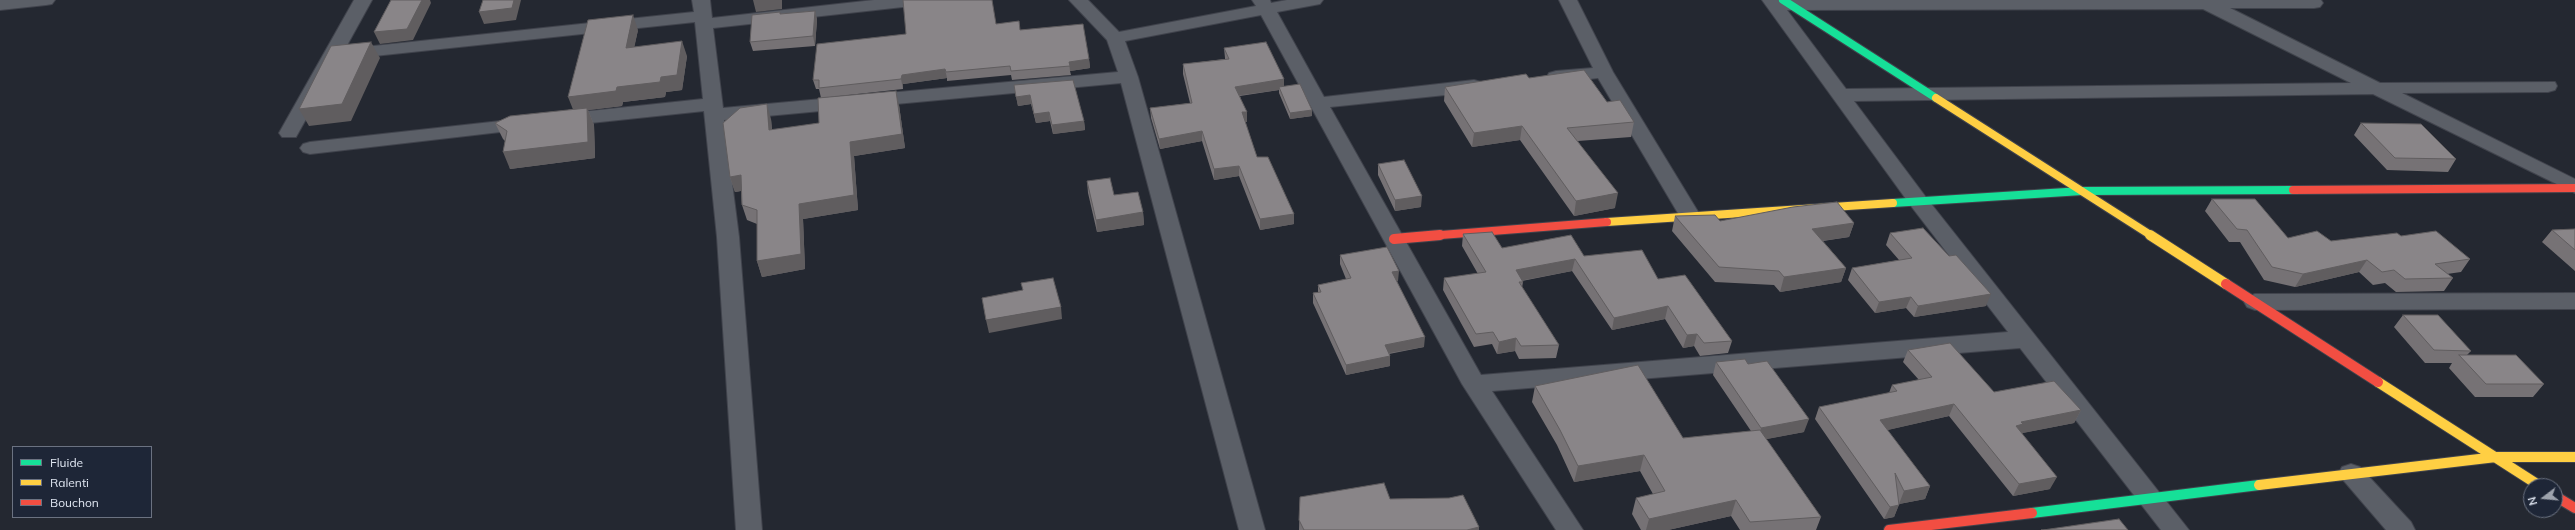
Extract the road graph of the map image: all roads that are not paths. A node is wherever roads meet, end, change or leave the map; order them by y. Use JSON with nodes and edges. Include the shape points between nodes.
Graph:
{"nodes":[{"id":1,"x":46,"y":0,"type":"edge"},
{"id":2,"x":363,"y":0,"type":"edge"},
{"id":3,"x":921,"y":0,"type":"edge"},
{"id":4,"x":1078,"y":0,"type":"edge"},
{"id":5,"x":1314,"y":0,"type":"edge"},
{"id":6,"x":1568,"y":0,"type":"edge"},
{"id":7,"x":1779,"y":2,"type":"edge"},
{"id":8,"x":2202,"y":2,"type":"edge"},
{"id":9,"x":2314,"y":3,"type":"dead end"},
{"id":10,"x":1263,"y":4,"type":"edge"},
{"id":11,"x":0,"y":5,"type":"edge"},
{"id":12,"x":702,"y":13,"type":"edge"},
{"id":13,"x":1114,"y":38,"type":"junction"},
{"id":14,"x":332,"y":56,"type":"junction"},
{"id":15,"x":1604,"y":72,"type":"junction"},
{"id":16,"x":1129,"y":77,"type":"junction"},
{"id":17,"x":1541,"y":79,"type":"edge"},
{"id":18,"x":1493,"y":84,"type":"edge"},
{"id":19,"x":2548,"y":86,"type":"dead end"},
{"id":20,"x":2378,"y":89,"type":"junction"},
{"id":21,"x":1929,"y":94,"type":"junction"},
{"id":22,"x":1841,"y":95,"type":"junction"},
{"id":23,"x":1318,"y":103,"type":"junction"},
{"id":24,"x":713,"y":109,"type":"junction"},
{"id":25,"x":289,"y":133,"type":"dead end"},
{"id":26,"x":310,"y":148,"type":"dead end"},
{"id":27,"x":2575,"y":187,"type":"edge"},
{"id":28,"x":2082,"y":191,"type":"junction"},
{"id":29,"x":1918,"y":200,"type":"junction"},
{"id":30,"x":1690,"y":215,"type":"junction"},
{"id":31,"x":1394,"y":239,"type":"junction"},
{"id":32,"x":2575,"y":301,"type":"edge"},
{"id":33,"x":2254,"y":302,"type":"junction"},
{"id":34,"x":2027,"y":339,"type":"junction"},
{"id":35,"x":1474,"y":384,"type":"junction"},
{"id":36,"x":2575,"y":456,"type":"edge"},
{"id":37,"x":2496,"y":458,"type":"junction"},
{"id":38,"x":2350,"y":474,"type":"junction"},
{"id":39,"x":2527,"y":478,"type":"edge"},
{"id":40,"x":2153,"y":500,"type":"junction"},
{"id":41,"x":2563,"y":501,"type":"edge"},
{"id":42,"x":2575,"y":508,"type":"edge"},
{"id":43,"x":749,"y":530,"type":"edge"},
{"id":44,"x":1252,"y":530,"type":"edge"},
{"id":45,"x":1570,"y":530,"type":"edge"},
{"id":46,"x":1889,"y":530,"type":"edge"},
{"id":47,"x":2176,"y":530,"type":"edge"},
{"id":48,"x":2402,"y":530,"type":"edge"}],
"edges":[{"from":1,"to":11,"type":"street"},
{"from":2,"to":14,"type":"street"},
{"from":3,"to":12,"type":"street"},
{"from":4,"to":13,"type":"street"},
{"from":5,"to":10,"type":"street"},
{"from":6,"to":15,"type":"street"},
{"from":7,"to":8,"type":"street"},
{"from":7,"to":21,"type":"street"},
{"from":7,"to":22,"type":"street"},
{"from":8,"to":9,"type":"street"},
{"from":8,"to":20,"type":"street"},
{"from":10,"to":13,"type":"street"},
{"from":10,"to":23,"type":"street"},
{"from":12,"to":14,"type":"street"},
{"from":12,"to":24,"type":"street"},
{"from":13,"to":16,"type":"street"},
{"from":14,"to":25,"type":"street"},
{"from":15,"to":17,"type":"street"},
{"from":15,"to":30,"type":"street"},
{"from":16,"to":24,"type":"street"},
{"from":16,"to":44,"type":"street"},
{"from":18,"to":23,"type":"street"},
{"from":19,"to":20,"type":"street"},
{"from":20,"to":21,"type":"street"},
{"from":20,"to":27,"type":"street"},
{"from":21,"to":22,"type":"street"},
{"from":21,"to":28,"type":"street"},
{"from":22,"to":29,"type":"street"},
{"from":23,"to":31,"type":"street"},
{"from":24,"to":26,"type":"street"},
{"from":24,"to":43,"type":"street","via":[[728,237]]},
{"from":27,"to":28,"type":"street"},
{"from":28,"to":29,"type":"street"},
{"from":28,"to":33,"type":"street"},
{"from":29,"to":30,"type":"street"},
{"from":29,"to":34,"type":"street"},
{"from":30,"to":31,"type":"street"},
{"from":31,"to":35,"type":"street"},
{"from":32,"to":33,"type":"street"},
{"from":33,"to":37,"type":"street"},
{"from":34,"to":35,"type":"street"},
{"from":34,"to":40,"type":"street"},
{"from":35,"to":45,"type":"street"},
{"from":36,"to":37,"type":"street"},
{"from":37,"to":38,"type":"street"},
{"from":37,"to":39,"type":"street"},
{"from":38,"to":40,"type":"street"},
{"from":38,"to":48,"type":"street"},
{"from":40,"to":46,"type":"street"},
{"from":40,"to":47,"type":"street"},
{"from":41,"to":42,"type":"street"}]}
